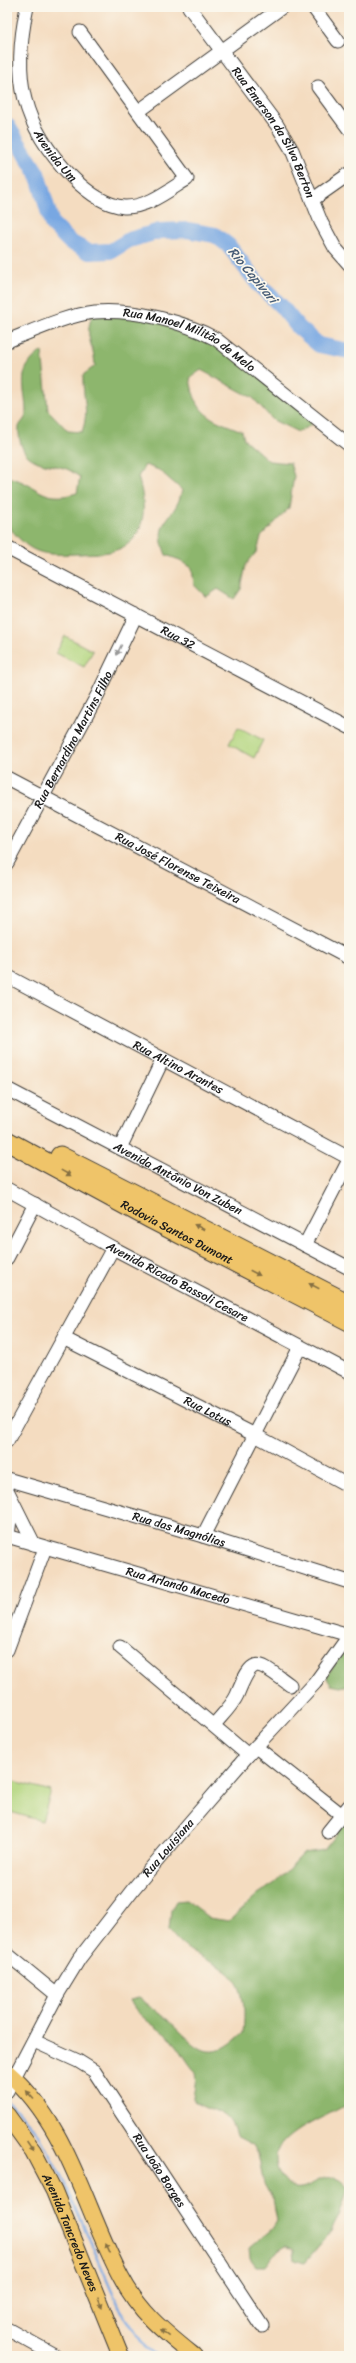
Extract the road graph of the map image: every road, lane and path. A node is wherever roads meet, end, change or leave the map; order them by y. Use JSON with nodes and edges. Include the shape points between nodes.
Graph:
{"nodes":[{"id":1,"x":28,"y":7,"type":"edge"},
{"id":2,"x":189,"y":7,"type":"edge"},
{"id":3,"x":282,"y":7,"type":"edge"},
{"id":4,"x":313,"y":7,"type":"edge"},
{"id":5,"x":80,"y":32,"type":"dead end"},
{"id":6,"x":338,"y":41,"type":"dead end"},
{"id":7,"x":222,"y":50,"type":"junction"},
{"id":8,"x":318,"y":86,"type":"dead end"},
{"id":9,"x":139,"y":111,"type":"junction"},
{"id":10,"x":349,"y":129,"type":"edge"},
{"id":11,"x":349,"y":174,"type":"edge"},
{"id":12,"x":312,"y":200,"type":"junction"},
{"id":13,"x":349,"y":264,"type":"edge"},
{"id":14,"x":7,"y":341,"type":"edge"},
{"id":15,"x":349,"y":445,"type":"edge"},
{"id":16,"x":7,"y":548,"type":"edge"},
{"id":17,"x":136,"y":615,"type":"junction"},
{"id":18,"x":349,"y":727,"type":"edge"},
{"id":19,"x":7,"y":778,"type":"edge"},
{"id":20,"x":43,"y":797,"type":"junction"},
{"id":21,"x":7,"y":863,"type":"edge"},
{"id":22,"x":349,"y":958,"type":"edge"},
{"id":23,"x":7,"y":976,"type":"edge"},
{"id":24,"x":163,"y":1059,"type":"junction"},
{"id":25,"x":7,"y":1089,"type":"edge"},
{"id":26,"x":7,"y":1129,"type":"edge"},
{"id":27,"x":7,"y":1141,"type":"edge"},
{"id":28,"x":120,"y":1148,"type":"junction"},
{"id":29,"x":349,"y":1159,"type":"edge"},
{"id":30,"x":7,"y":1189,"type":"edge"},
{"id":31,"x":36,"y":1204,"type":"junction"},
{"id":32,"x":305,"y":1245,"type":"junction"},
{"id":33,"x":112,"y":1248,"type":"junction"},
{"id":34,"x":7,"y":1258,"type":"edge"},
{"id":35,"x":349,"y":1268,"type":"edge"},
{"id":36,"x":349,"y":1304,"type":"edge"},
{"id":37,"x":349,"y":1321,"type":"edge"},
{"id":38,"x":65,"y":1339,"type":"junction"},
{"id":39,"x":300,"y":1347,"type":"junction"},
{"id":40,"x":349,"y":1372,"type":"edge"},
{"id":41,"x":254,"y":1435,"type":"junction"},
{"id":42,"x":7,"y":1441,"type":"edge"},
{"id":43,"x":7,"y":1478,"type":"edge"},
{"id":44,"x":349,"y":1486,"type":"edge"},
{"id":45,"x":7,"y":1490,"type":"edge"},
{"id":46,"x":12,"y":1503,"type":"junction"},
{"id":47,"x":7,"y":1536,"type":"edge"},
{"id":48,"x":204,"y":1536,"type":"junction"},
{"id":49,"x":39,"y":1546,"type":"junction"},
{"id":50,"x":349,"y":1582,"type":"edge"},
{"id":51,"x":349,"y":1635,"type":"edge"},
{"id":52,"x":120,"y":1647,"type":"dead end"},
{"id":53,"x":7,"y":1650,"type":"edge"},
{"id":54,"x":290,"y":1685,"type":"dead end"},
{"id":55,"x":214,"y":1726,"type":"junction"},
{"id":56,"x":252,"y":1751,"type":"junction"},
{"id":57,"x":346,"y":1811,"type":"edge"},
{"id":58,"x":328,"y":1832,"type":"dead end"},
{"id":59,"x":7,"y":1954,"type":"edge"},
{"id":60,"x":57,"y":1995,"type":"junction"},
{"id":61,"x":34,"y":2041,"type":"junction"},
{"id":62,"x":10,"y":2082,"type":"edge"},
{"id":63,"x":7,"y":2115,"type":"edge"},
{"id":64,"x":262,"y":2326,"type":"dead end"},
{"id":65,"x":7,"y":2329,"type":"edge"},
{"id":66,"x":56,"y":2356,"type":"edge"},
{"id":67,"x":121,"y":2356,"type":"edge"},
{"id":68,"x":194,"y":2356,"type":"edge"}],
"edges":[{"from":1,"to":9,"type":"street","name":"Avenida Um","via":[[20,52],[22,94],[32,124],[53,158],[83,188],[104,201],[124,207],[142,204],[187,179]]},
{"from":2,"to":7,"type":"street","name":"Rua Emerson da Silva Berton"},
{"from":3,"to":7,"type":"street"},
{"from":4,"to":6,"type":"street"},
{"from":5,"to":9,"type":"street"},
{"from":7,"to":9,"type":"street"},
{"from":7,"to":12,"type":"street","name":"Rua Emerson da Silva Berton","via":[[277,125],[292,150]]},
{"from":8,"to":10,"type":"street"},
{"from":11,"to":12,"type":"street"},
{"from":12,"to":13,"type":"street","name":"Rua Emerson da Silva Berton","via":[[335,248]]},
{"from":14,"to":15,"type":"street","name":"Rua Manoel Militão de Melo","via":[[94,312],[144,315],[198,329],[216,339]]},
{"from":16,"to":17,"type":"street","name":"Rua 32"},
{"from":17,"to":18,"type":"street","name":"Rua 32"},
{"from":17,"to":20,"type":"street","name":"Rua Bernardino Martins Filho","one_way":true,"via":[[98,694]]},
{"from":19,"to":20,"type":"street","name":"Rua José Florense Teixeira"},
{"from":20,"to":21,"type":"street","name":"Rua Bernardino Martins Filho"},
{"from":20,"to":22,"type":"street","name":"Rua José Florense Teixeira"},
{"from":23,"to":24,"type":"street","name":"Rua Altino Arantes"},
{"from":24,"to":28,"type":"street"},
{"from":24,"to":29,"type":"street","name":"Rua Altino Arantes"},
{"from":25,"to":28,"type":"street","name":"Avenida Antônio Von Zuben"},
{"from":36,"to":26,"type":"highway","name":"Rodovia Santos Dumont","one_way":true},
{"from":27,"to":37,"type":"highway","name":"Rodovia Santos Dumont","one_way":true},
{"from":28,"to":32,"type":"street","name":"Avenida Antônio Von Zuben"},
{"from":29,"to":32,"type":"street"},
{"from":30,"to":31,"type":"street","name":"Avenida Ricado Bassoli Cesare"},
{"from":31,"to":33,"type":"street","name":"Avenida Ricado Bassoli Cesare"},
{"from":31,"to":34,"type":"street"},
{"from":32,"to":35,"type":"street","name":"Avenida Antônio Von Zuben"},
{"from":33,"to":38,"type":"street"},
{"from":33,"to":39,"type":"street","name":"Avenida Ricado Bassoli Cesare"},
{"from":38,"to":41,"type":"street","name":"Rua Lotus"},
{"from":38,"to":42,"type":"street"},
{"from":39,"to":40,"type":"street","name":"Avenida Ricado Bassoli Cesare"},
{"from":39,"to":41,"type":"street"},
{"from":41,"to":44,"type":"street","name":"Rua Lotus"},
{"from":41,"to":48,"type":"street"},
{"from":43,"to":48,"type":"street","name":"Rua das Magnólias"},
{"from":45,"to":46,"type":"street"},
{"from":46,"to":47,"type":"street"},
{"from":46,"to":49,"type":"street"},
{"from":47,"to":49,"type":"street","name":"Rua Arlando Macedo"},
{"from":48,"to":50,"type":"street","name":"Rua das Magnólias"},
{"from":49,"to":51,"type":"street","name":"Rua Arlando Macedo"},
{"from":49,"to":53,"type":"street"},
{"from":51,"to":56,"type":"street","name":"Rua Louisiana","via":[[315,1683]]},
{"from":52,"to":55,"type":"street"},
{"from":54,"to":55,"type":"street","via":[[264,1666],[256,1665],[249,1668],[236,1697]]},
{"from":55,"to":56,"type":"street"},
{"from":56,"to":57,"type":"street"},
{"from":56,"to":60,"type":"street","name":"Rua Louisiana","via":[[134,1888],[79,1959]]},
{"from":57,"to":58,"type":"street"},
{"from":59,"to":60,"type":"street"},
{"from":60,"to":61,"type":"street","name":"Rua Louisiana"},
{"from":61,"to":62,"type":"street","name":"Rua Louisiana"},
{"from":61,"to":64,"type":"street","name":"Rua João Borges","via":[[94,2071]]},
{"from":68,"to":62,"type":"main road","one_way":true,"via":[[158,2328],[140,2306],[121,2277],[56,2133],[31,2096]]},
{"from":63,"to":67,"type":"main road","name":"Avenida Tancredo Neves","one_way":true,"via":[[33,2151],[54,2191]]},
{"from":65,"to":66,"type":"street"}]}
